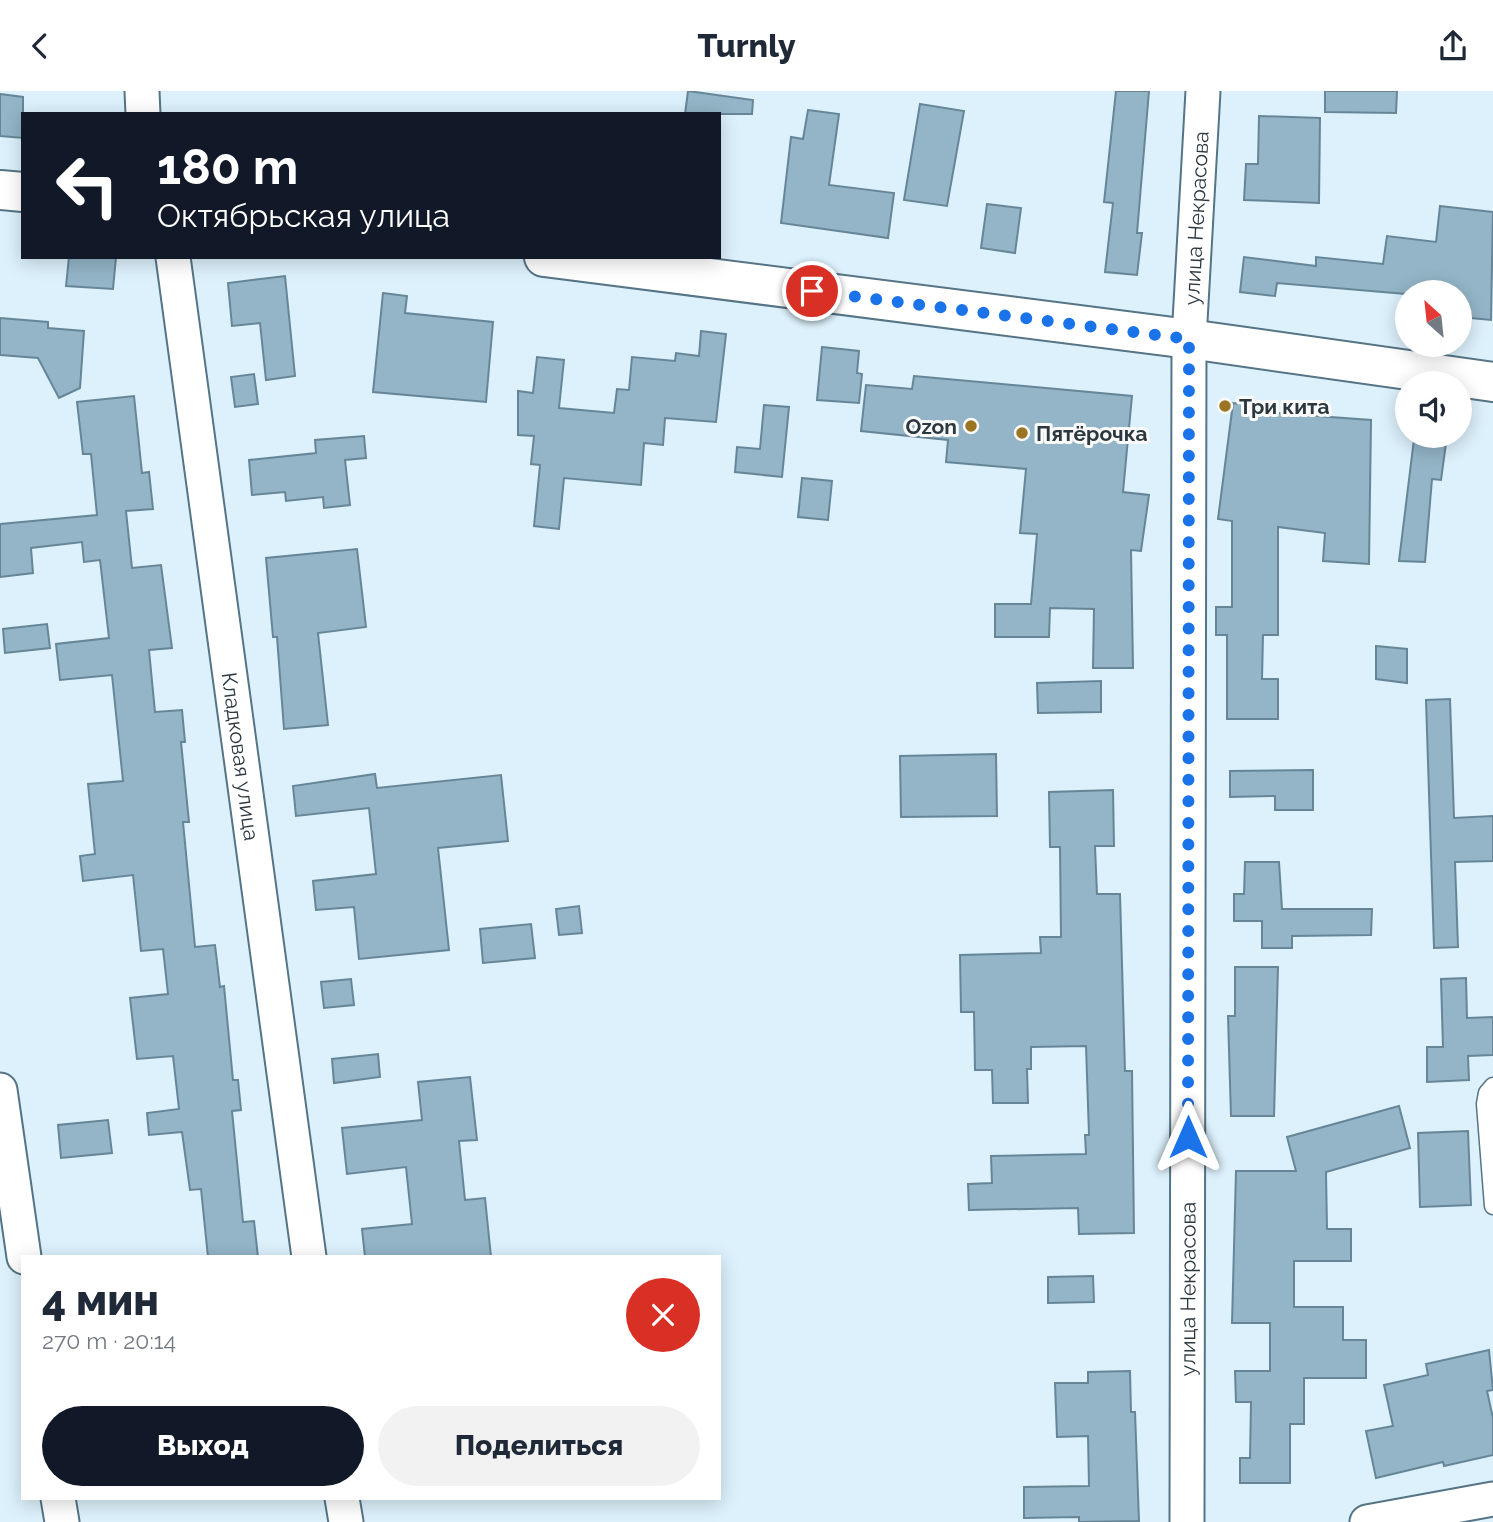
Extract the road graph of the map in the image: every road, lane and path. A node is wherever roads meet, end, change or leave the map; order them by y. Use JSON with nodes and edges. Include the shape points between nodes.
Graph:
{"nodes":[{"id":1,"x":142,"y":91,"type":"edge"},
{"id":2,"x":1203,"y":91,"type":"edge"},
{"id":3,"x":143,"y":112,"type":"edge"},
{"id":4,"x":0,"y":190,"type":"edge"},
{"id":5,"x":21,"y":193,"type":"edge"},
{"id":6,"x":173,"y":259,"type":"edge"},
{"id":7,"x":560,"y":259,"type":"edge"},
{"id":8,"x":1189,"y":339,"type":"junction"},
{"id":9,"x":1493,"y":382,"type":"edge"},
{"id":10,"x":1493,"y":1086,"type":"edge"},
{"id":11,"x":0,"y":1090,"type":"edge"},
{"id":12,"x":1493,"y":1206,"type":"edge"},
{"id":13,"x":24,"y":1255,"type":"edge"},
{"id":14,"x":309,"y":1255,"type":"edge"},
{"id":15,"x":1493,"y":1499,"type":"edge"},
{"id":16,"x":58,"y":1500,"type":"edge"},
{"id":17,"x":342,"y":1500,"type":"edge"},
{"id":18,"x":62,"y":1522,"type":"edge"},
{"id":19,"x":346,"y":1522,"type":"edge"},
{"id":20,"x":1187,"y":1522,"type":"edge"},
{"id":21,"x":1367,"y":1522,"type":"edge"}],
"edges":[{"from":1,"to":3,"type":"street"},
{"from":2,"to":8,"type":"street","name":"улица Некрасова"},
{"from":4,"to":5,"type":"street"},
{"from":6,"to":14,"type":"street","name":"Кладковая улица"},
{"from":7,"to":8,"type":"street"},
{"from":8,"to":9,"type":"street"},
{"from":8,"to":20,"type":"street","name":"улица Некрасова"},
{"from":10,"to":12,"type":"lane","via":[[1485,1104]]},
{"from":11,"to":13,"type":"street"},
{"from":15,"to":21,"type":"street"},
{"from":16,"to":18,"type":"street"},
{"from":17,"to":19,"type":"street"}]}
